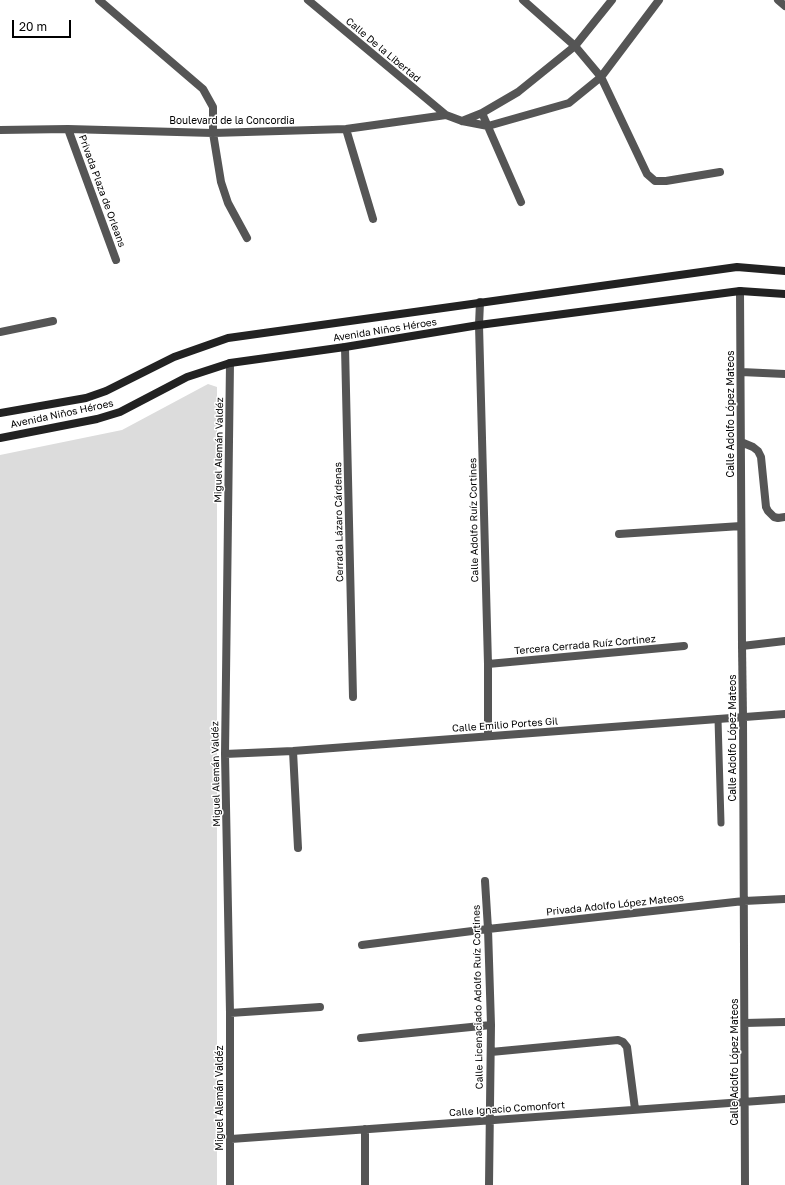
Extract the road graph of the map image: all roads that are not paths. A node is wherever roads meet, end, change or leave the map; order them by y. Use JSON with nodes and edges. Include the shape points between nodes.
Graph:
{"nodes":[{"id":1,"x":99,"y":0,"type":"edge"},
{"id":2,"x":308,"y":0,"type":"edge"},
{"id":3,"x":523,"y":0,"type":"edge"},
{"id":4,"x":612,"y":0,"type":"edge"},
{"id":5,"x":659,"y":0,"type":"edge"},
{"id":6,"x":778,"y":0,"type":"edge"},
{"id":7,"x":785,"y":6,"type":"edge"},
{"id":8,"x":575,"y":46,"type":"junction"},
{"id":9,"x":601,"y":77,"type":"junction"},
{"id":10,"x":482,"y":112,"type":"junction"},
{"id":11,"x":446,"y":116,"type":"junction"},
{"id":12,"x":462,"y":122,"type":"junction"},
{"id":13,"x":488,"y":126,"type":"junction"},
{"id":14,"x":68,"y":129,"type":"junction"},
{"id":15,"x":346,"y":129,"type":"junction"},
{"id":16,"x":0,"y":130,"type":"edge"},
{"id":17,"x":213,"y":133,"type":"junction"},
{"id":18,"x":720,"y":172,"type":"dead end"},
{"id":19,"x":521,"y":202,"type":"dead end"},
{"id":20,"x":373,"y":219,"type":"dead end"},
{"id":21,"x":247,"y":238,"type":"dead end"},
{"id":22,"x":116,"y":260,"type":"dead end"},
{"id":23,"x":785,"y":271,"type":"edge"},
{"id":24,"x":740,"y":291,"type":"junction"},
{"id":25,"x":785,"y":294,"type":"edge"},
{"id":26,"x":480,"y":302,"type":"junction"},
{"id":27,"x":52,"y":321,"type":"dead end"},
{"id":28,"x":479,"y":325,"type":"junction"},
{"id":29,"x":0,"y":332,"type":"edge"},
{"id":30,"x":345,"y":348,"type":"junction"},
{"id":31,"x":230,"y":363,"type":"junction"},
{"id":32,"x":741,"y":372,"type":"junction"},
{"id":33,"x":785,"y":374,"type":"edge"},
{"id":34,"x":0,"y":413,"type":"edge"},
{"id":35,"x":0,"y":438,"type":"edge"},
{"id":36,"x":741,"y":442,"type":"junction"},
{"id":37,"x":785,"y":518,"type":"edge"},
{"id":38,"x":741,"y":526,"type":"junction"},
{"id":39,"x":619,"y":534,"type":"dead end"},
{"id":40,"x":785,"y":641,"type":"edge"},
{"id":41,"x":684,"y":646,"type":"dead end"},
{"id":42,"x":742,"y":646,"type":"junction"},
{"id":43,"x":488,"y":664,"type":"junction"},
{"id":44,"x":353,"y":697,"type":"dead end"},
{"id":45,"x":785,"y":714,"type":"edge"},
{"id":46,"x":743,"y":717,"type":"junction"},
{"id":47,"x":718,"y":719,"type":"junction"},
{"id":48,"x":488,"y":736,"type":"junction"},
{"id":49,"x":293,"y":751,"type":"junction"},
{"id":50,"x":225,"y":754,"type":"junction"},
{"id":51,"x":721,"y":823,"type":"dead end"},
{"id":52,"x":298,"y":848,"type":"dead end"},
{"id":53,"x":485,"y":881,"type":"dead end"},
{"id":54,"x":785,"y":899,"type":"edge"},
{"id":55,"x":744,"y":901,"type":"junction"},
{"id":56,"x":488,"y":929,"type":"junction"},
{"id":57,"x":362,"y":945,"type":"dead end"},
{"id":58,"x":320,"y":1008,"type":"dead end"},
{"id":59,"x":230,"y":1013,"type":"junction"},
{"id":60,"x":785,"y":1022,"type":"edge"},
{"id":61,"x":745,"y":1023,"type":"junction"},
{"id":62,"x":491,"y":1025,"type":"junction"},
{"id":63,"x":361,"y":1038,"type":"dead end"},
{"id":64,"x":491,"y":1052,"type":"junction"},
{"id":65,"x":785,"y":1098,"type":"edge"},
{"id":66,"x":745,"y":1101,"type":"junction"},
{"id":67,"x":635,"y":1109,"type":"junction"},
{"id":68,"x":490,"y":1120,"type":"junction"},
{"id":69,"x":365,"y":1129,"type":"junction"},
{"id":70,"x":230,"y":1139,"type":"junction"},
{"id":71,"x":230,"y":1185,"type":"edge"},
{"id":72,"x":365,"y":1185,"type":"edge"},
{"id":73,"x":489,"y":1185,"type":"edge"},
{"id":74,"x":745,"y":1185,"type":"edge"}],
"edges":[{"from":1,"to":17,"type":"street","via":[[203,90],[213,107]]},
{"from":2,"to":11,"type":"street","name":"Calle De la Libertad"},
{"from":3,"to":8,"type":"street"},
{"from":4,"to":8,"type":"street"},
{"from":5,"to":9,"type":"street","name":"Boulevard de la Concordia"},
{"from":6,"to":7,"type":"street"},
{"from":8,"to":9,"type":"street"},
{"from":8,"to":10,"type":"street","via":[[518,92]]},
{"from":9,"to":13,"type":"street","name":"Boulevard de la Concordia","via":[[569,103]]},
{"from":9,"to":18,"type":"street","via":[[647,174],[655,181]]},
{"from":10,"to":12,"type":"street"},
{"from":10,"to":13,"type":"street"},
{"from":11,"to":12,"type":"street","name":"Boulevard de la Concordia"},
{"from":11,"to":15,"type":"street","name":"Boulevard de la Concordia"},
{"from":12,"to":13,"type":"street","name":"Boulevard de la Concordia"},
{"from":13,"to":19,"type":"street"},
{"from":14,"to":16,"type":"street","name":"Boulevard de la Concordia"},
{"from":14,"to":17,"type":"street","name":"Boulevard de la Concordia"},
{"from":14,"to":22,"type":"street","name":"Privada Plaza de Orleans"},
{"from":15,"to":17,"type":"street","name":"Boulevard de la Concordia"},
{"from":15,"to":20,"type":"street"},
{"from":17,"to":21,"type":"street","via":[[221,182],[228,203]]},
{"from":23,"to":26,"type":"main road","name":"Avenida Niños Héroes","via":[[737,267]]},
{"from":24,"to":25,"type":"main road","name":"Avenida Niños Héroes"},
{"from":24,"to":28,"type":"main road","name":"Avenida Niños Héroes"},
{"from":24,"to":32,"type":"street","name":"Calle Adolfo López Mateos"},
{"from":26,"to":28,"type":"street","name":"Calle Adolfo Ruíz Cortines"},
{"from":26,"to":34,"type":"main road","name":"Avenida Niños Héroes","via":[[228,338],[174,357],[86,398]]},
{"from":27,"to":29,"type":"street"},
{"from":28,"to":30,"type":"main road","name":"Avenida Niños Héroes"},
{"from":28,"to":43,"type":"street","name":"Calle Adolfo Ruíz Cortines"},
{"from":30,"to":31,"type":"main road","name":"Avenida Niños Héroes"},
{"from":30,"to":44,"type":"street","name":"Cerrada Lázaro Cárdenas"},
{"from":31,"to":35,"type":"main road","name":"Avenida Niños Héroes","via":[[187,377],[120,412]]},
{"from":31,"to":50,"type":"street","name":"Miguel Alemán Valdéz"},
{"from":32,"to":33,"type":"street"},
{"from":32,"to":36,"type":"street","name":"Calle Adolfo López Mateos"},
{"from":36,"to":37,"type":"street","via":[[753,447],[761,457],[768,511],[774,517]]},
{"from":36,"to":38,"type":"street","name":"Calle Adolfo López Mateos"},
{"from":38,"to":39,"type":"street"},
{"from":38,"to":42,"type":"street","name":"Calle Adolfo López Mateos"},
{"from":40,"to":42,"type":"street"},
{"from":41,"to":43,"type":"street","name":"Tercera Cerrada Ruíz Cortinez"},
{"from":42,"to":46,"type":"street","name":"Calle Adolfo López Mateos"},
{"from":43,"to":48,"type":"street","name":"Calle Adolfo Ruíz Cortines"},
{"from":45,"to":46,"type":"street","name":"Calle Emilio Portes Gil"},
{"from":46,"to":47,"type":"street","name":"Calle Emilio Portes Gil"},
{"from":46,"to":55,"type":"street","name":"Calle Adolfo López Mateos"},
{"from":47,"to":48,"type":"street","name":"Calle Emilio Portes Gil"},
{"from":47,"to":51,"type":"lane"},
{"from":48,"to":49,"type":"street","name":"Calle Emilio Portes Gil"},
{"from":49,"to":50,"type":"street","name":"Calle Emilio Portes Gil"},
{"from":49,"to":52,"type":"street"},
{"from":50,"to":59,"type":"street","name":"Miguel Alemán Valdéz"},
{"from":53,"to":56,"type":"street","name":"Calle Licenaciado Adolfo Ruíz Cortines"},
{"from":54,"to":55,"type":"street","name":"Privada Adolfo López Mateos"},
{"from":55,"to":56,"type":"street","name":"Privada Adolfo López Mateos"},
{"from":55,"to":61,"type":"street","name":"Calle Adolfo López Mateos"},
{"from":56,"to":57,"type":"street","name":"Privada Adolfo López Mateos"},
{"from":56,"to":62,"type":"street","name":"Calle Licenaciado Adolfo Ruíz Cortines"},
{"from":58,"to":59,"type":"street"},
{"from":59,"to":70,"type":"street","name":"Miguel Alemán Valdéz"},
{"from":60,"to":61,"type":"street"},
{"from":61,"to":66,"type":"street","name":"Calle Adolfo López Mateos"},
{"from":62,"to":63,"type":"street"},
{"from":62,"to":64,"type":"street","name":"Calle Licenaciado Adolfo Ruíz Cortines"},
{"from":64,"to":67,"type":"street","via":[[618,1040],[627,1047]]},
{"from":64,"to":68,"type":"street","name":"Calle Licenaciado Adolfo Ruíz Cortines"},
{"from":65,"to":66,"type":"street","name":"Calle Ignacio Comonfort"},
{"from":66,"to":67,"type":"street","name":"Calle Ignacio Comonfort"},
{"from":66,"to":74,"type":"street","name":"Calle Adolfo López Mateos"},
{"from":67,"to":68,"type":"street","name":"Calle Ignacio Comonfort"},
{"from":68,"to":69,"type":"street","name":"Calle Ignacio Comonfort"},
{"from":68,"to":73,"type":"street","name":"Calle Licenaciado Adolfo Ruíz Cortines"},
{"from":69,"to":70,"type":"street","name":"Calle Ignacio Comonfort"},
{"from":69,"to":72,"type":"street"},
{"from":70,"to":71,"type":"street","name":"Miguel Alemán Valdéz"}]}
